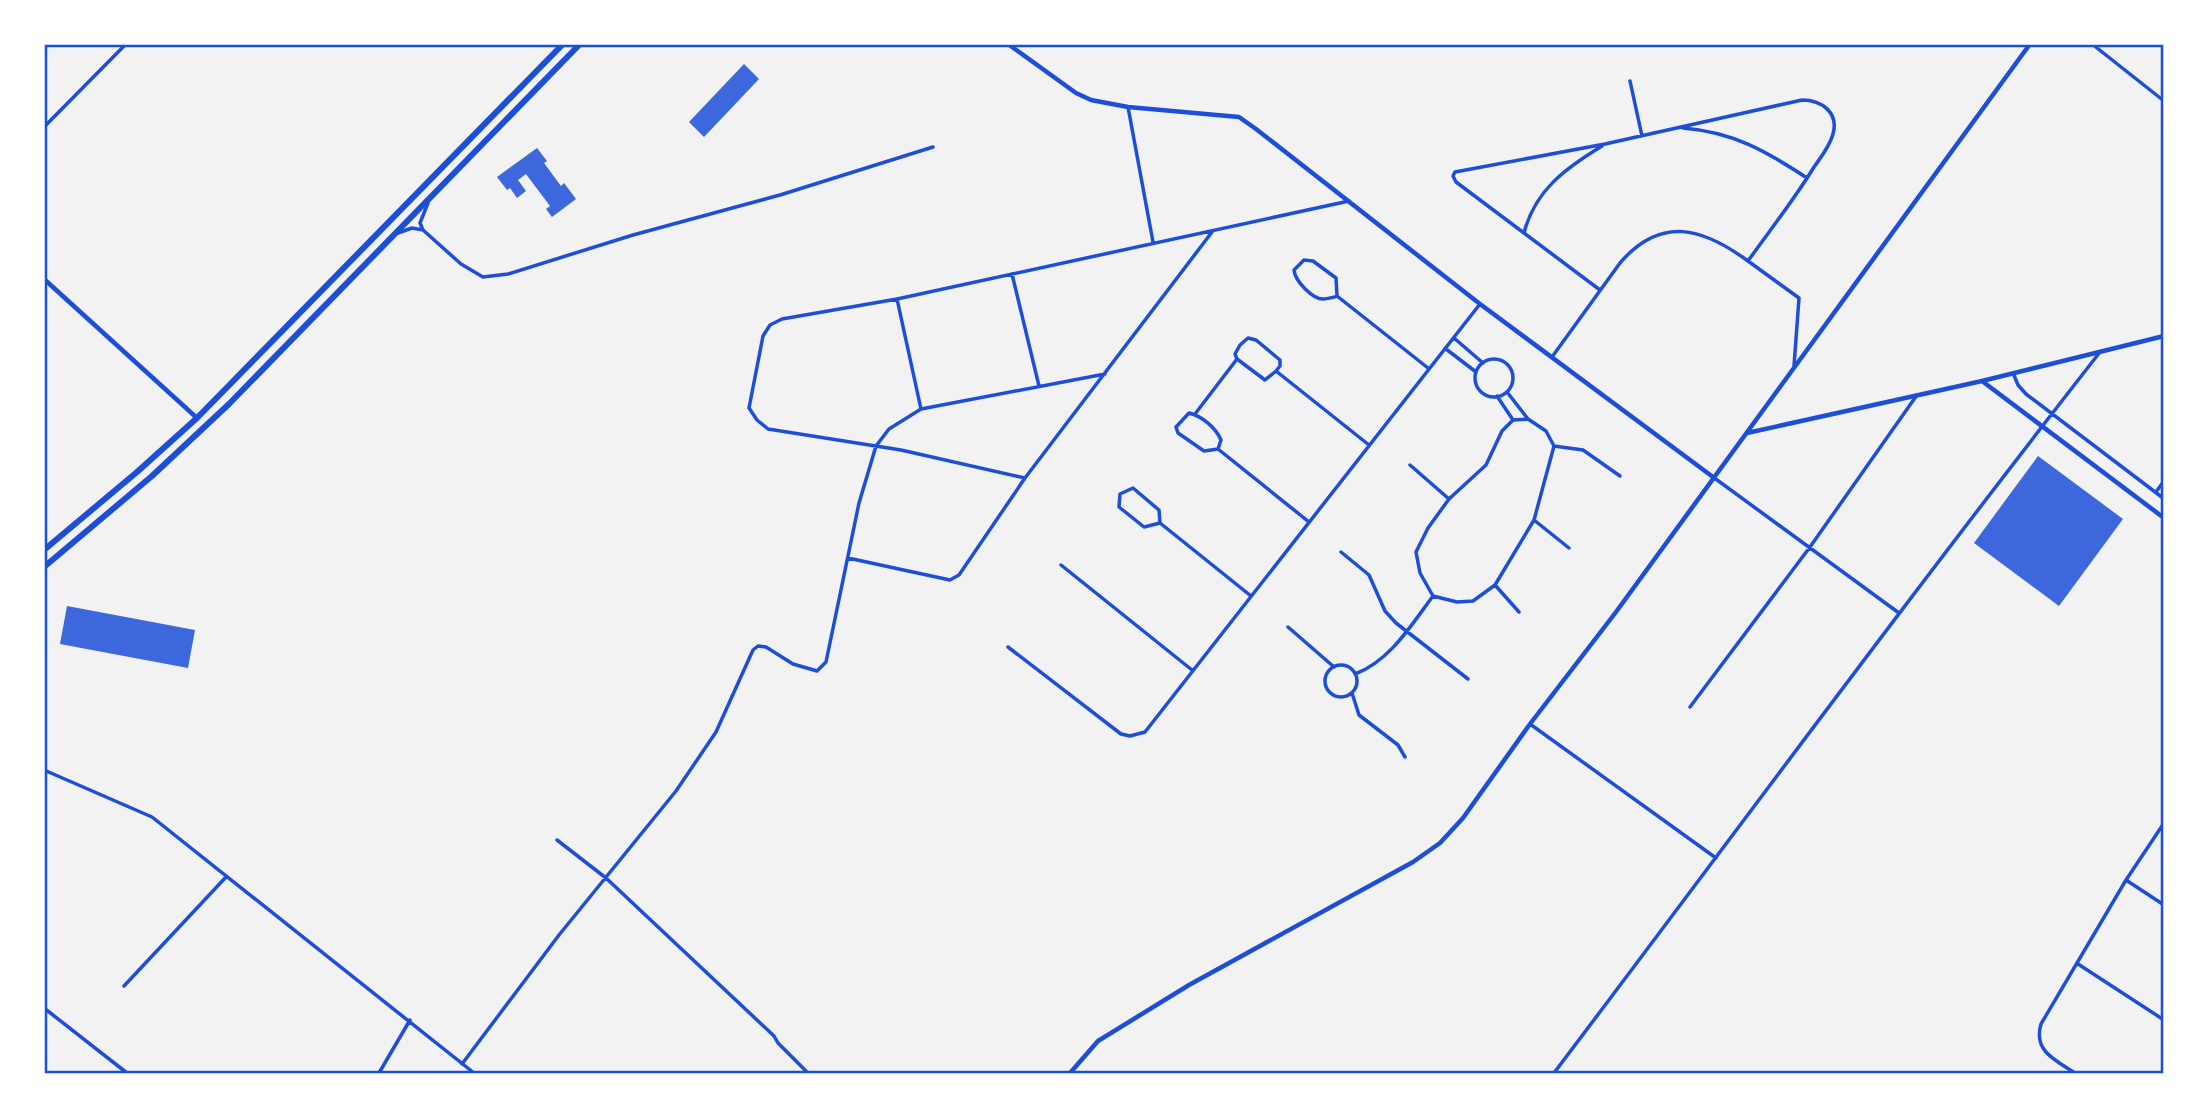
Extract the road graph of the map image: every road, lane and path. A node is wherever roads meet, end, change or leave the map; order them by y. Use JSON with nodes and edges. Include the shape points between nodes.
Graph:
{"nodes":[{"id":1,"x":126,"y":44,"type":"edge"},
{"id":2,"x":563,"y":44,"type":"edge"},
{"id":3,"x":580,"y":44,"type":"edge"},
{"id":4,"x":1008,"y":44,"type":"edge"},
{"id":5,"x":2030,"y":44,"type":"edge"},
{"id":6,"x":2092,"y":44,"type":"edge"},
{"id":7,"x":1630,"y":81,"type":"dead end"},
{"id":8,"x":2164,"y":101,"type":"edge"},
{"id":9,"x":1128,"y":107,"type":"junction"},
{"id":10,"x":44,"y":127,"type":"edge"},
{"id":11,"x":1678,"y":127,"type":"junction"},
{"id":12,"x":1642,"y":136,"type":"junction"},
{"id":13,"x":1605,"y":144,"type":"junction"},
{"id":14,"x":933,"y":146,"type":"dead end"},
{"id":15,"x":1807,"y":178,"type":"junction"},
{"id":16,"x":432,"y":194,"type":"junction"},
{"id":17,"x":1349,"y":201,"type":"junction"},
{"id":18,"x":423,"y":230,"type":"junction"},
{"id":19,"x":1213,"y":231,"type":"junction"},
{"id":20,"x":1524,"y":233,"type":"junction"},
{"id":21,"x":391,"y":236,"type":"junction"},
{"id":22,"x":1153,"y":242,"type":"junction"},
{"id":23,"x":1748,"y":261,"type":"junction"},
{"id":24,"x":1012,"y":274,"type":"junction"},
{"id":25,"x":44,"y":279,"type":"edge"},
{"id":26,"x":1600,"y":290,"type":"junction"},
{"id":27,"x":1337,"y":296,"type":"junction"},
{"id":28,"x":897,"y":299,"type":"junction"},
{"id":29,"x":1480,"y":304,"type":"junction"},
{"id":30,"x":2164,"y":336,"type":"edge"},
{"id":31,"x":1454,"y":338,"type":"junction"},
{"id":32,"x":1446,"y":349,"type":"junction"},
{"id":33,"x":2100,"y":352,"type":"junction"},
{"id":34,"x":1552,"y":357,"type":"junction"},
{"id":35,"x":1237,"y":359,"type":"junction"},
{"id":36,"x":1483,"y":363,"type":"junction"},
{"id":37,"x":1429,"y":368,"type":"junction"},
{"id":38,"x":1794,"y":368,"type":"junction"},
{"id":39,"x":1276,"y":371,"type":"junction"},
{"id":40,"x":1476,"y":372,"type":"junction"},
{"id":41,"x":2013,"y":372,"type":"junction"},
{"id":42,"x":1105,"y":374,"type":"junction"},
{"id":43,"x":1982,"y":381,"type":"junction"},
{"id":44,"x":1039,"y":386,"type":"junction"},
{"id":45,"x":1507,"y":392,"type":"junction"},
{"id":46,"x":1497,"y":396,"type":"junction"},
{"id":47,"x":1917,"y":396,"type":"junction"},
{"id":48,"x":921,"y":409,"type":"junction"},
{"id":49,"x":1195,"y":414,"type":"junction"},
{"id":50,"x":2052,"y":414,"type":"junction"},
{"id":51,"x":197,"y":418,"type":"junction"},
{"id":52,"x":1528,"y":419,"type":"junction"},
{"id":53,"x":1513,"y":420,"type":"junction"},
{"id":54,"x":2042,"y":427,"type":"junction"},
{"id":55,"x":1746,"y":433,"type":"junction"},
{"id":56,"x":1369,"y":444,"type":"junction"},
{"id":57,"x":876,"y":446,"type":"junction"},
{"id":58,"x":1554,"y":446,"type":"junction"},
{"id":59,"x":1218,"y":449,"type":"junction"},
{"id":60,"x":1410,"y":465,"type":"dead end"},
{"id":61,"x":1620,"y":476,"type":"dead end"},
{"id":62,"x":1713,"y":477,"type":"junction"},
{"id":63,"x":1025,"y":478,"type":"junction"},
{"id":64,"x":2164,"y":481,"type":"edge"},
{"id":65,"x":2156,"y":492,"type":"junction"},
{"id":66,"x":2163,"y":498,"type":"edge"},
{"id":67,"x":1449,"y":499,"type":"junction"},
{"id":68,"x":2164,"y":518,"type":"edge"},
{"id":69,"x":1534,"y":520,"type":"junction"},
{"id":70,"x":1309,"y":522,"type":"junction"},
{"id":71,"x":1160,"y":523,"type":"junction"},
{"id":72,"x":1810,"y":547,"type":"junction"},
{"id":73,"x":1569,"y":548,"type":"dead end"},
{"id":74,"x":44,"y":550,"type":"edge"},
{"id":75,"x":1341,"y":552,"type":"dead end"},
{"id":76,"x":848,"y":558,"type":"junction"},
{"id":77,"x":1061,"y":565,"type":"dead end"},
{"id":78,"x":44,"y":567,"type":"edge"},
{"id":79,"x":1495,"y":585,"type":"junction"},
{"id":80,"x":1251,"y":596,"type":"junction"},
{"id":81,"x":1433,"y":596,"type":"junction"},
{"id":82,"x":1519,"y":611,"type":"dead end"},
{"id":83,"x":1899,"y":613,"type":"junction"},
{"id":84,"x":1288,"y":627,"type":"dead end"},
{"id":85,"x":1407,"y":632,"type":"junction"},
{"id":86,"x":1008,"y":647,"type":"dead end"},
{"id":87,"x":1334,"y":667,"type":"junction"},
{"id":88,"x":1192,"y":670,"type":"junction"},
{"id":89,"x":1355,"y":674,"type":"junction"},
{"id":90,"x":1468,"y":679,"type":"dead end"},
{"id":91,"x":1352,"y":693,"type":"junction"},
{"id":92,"x":1690,"y":707,"type":"dead end"},
{"id":93,"x":1530,"y":723,"type":"junction"},
{"id":94,"x":1405,"y":757,"type":"dead end"},
{"id":95,"x":44,"y":770,"type":"edge"},
{"id":96,"x":2164,"y":823,"type":"edge"},
{"id":97,"x":556,"y":840,"type":"dead end"},
{"id":98,"x":1716,"y":858,"type":"junction"},
{"id":99,"x":226,"y":877,"type":"junction"},
{"id":100,"x":606,"y":878,"type":"junction"},
{"id":101,"x":2126,"y":880,"type":"junction"},
{"id":102,"x":2164,"y":905,"type":"edge"},
{"id":103,"x":2078,"y":964,"type":"junction"},
{"id":104,"x":124,"y":986,"type":"dead end"},
{"id":105,"x":44,"y":1008,"type":"edge"},
{"id":106,"x":410,"y":1020,"type":"junction"},
{"id":107,"x":2164,"y":1020,"type":"edge"},
{"id":108,"x":463,"y":1064,"type":"junction"},
{"id":109,"x":127,"y":1073,"type":"edge"},
{"id":110,"x":379,"y":1073,"type":"edge"},
{"id":111,"x":474,"y":1073,"type":"edge"},
{"id":112,"x":808,"y":1073,"type":"edge"},
{"id":113,"x":1070,"y":1073,"type":"edge"},
{"id":114,"x":1554,"y":1073,"type":"edge"},
{"id":115,"x":2074,"y":1073,"type":"edge"}],
"edges":[{"from":1,"to":10,"type":"street"},
{"from":2,"to":51,"type":"highway"},
{"from":3,"to":16,"type":"highway"},
{"from":4,"to":9,"type":"street","via":[[1076,93]]},
{"from":5,"to":38,"type":"street"},
{"from":6,"to":8,"type":"street"},
{"from":7,"to":12,"type":"street"},
{"from":9,"to":17,"type":"street","via":[[1239,117]]},
{"from":9,"to":22,"type":"street"},
{"from":11,"to":12,"type":"street"},
{"from":11,"to":15,"type":"street","via":[[1744,141]]},
{"from":11,"to":15,"type":"street","via":[[1802,100],[1817,102],[1828,109],[1834,133]]},
{"from":12,"to":13,"type":"street"},
{"from":13,"to":20,"type":"street","via":[[1552,182],[1535,205]]},
{"from":13,"to":20,"type":"street","via":[[1455,172],[1456,182]]},
{"from":14,"to":18,"type":"street","via":[[508,275],[483,277]]},
{"from":15,"to":23,"type":"street"},
{"from":16,"to":18,"type":"street","via":[[420,223]]},
{"from":16,"to":21,"type":"highway"},
{"from":17,"to":19,"type":"street"},
{"from":17,"to":29,"type":"street"},
{"from":18,"to":21,"type":"street","via":[[406,229]]},
{"from":19,"to":22,"type":"street"},
{"from":19,"to":42,"type":"street"},
{"from":20,"to":26,"type":"street"},
{"from":21,"to":78,"type":"highway","via":[[221,412]]},
{"from":22,"to":24,"type":"street"},
{"from":23,"to":26,"type":"street","via":[[1717,240],[1674,231],[1637,245]]},
{"from":23,"to":38,"type":"street","via":[[1799,298]]},
{"from":24,"to":28,"type":"street"},
{"from":24,"to":44,"type":"street"},
{"from":25,"to":51,"type":"street"},
{"from":26,"to":34,"type":"street"},
{"from":27,"to":27,"type":"street","via":[[1336,278],[1313,261],[1304,260],[1294,270],[1299,282],[1318,298]]},
{"from":27,"to":37,"type":"street"},
{"from":28,"to":48,"type":"street"},
{"from":28,"to":57,"type":"street","via":[[770,325],[763,336],[749,408],[768,429]]},
{"from":29,"to":31,"type":"street"},
{"from":29,"to":34,"type":"street"},
{"from":30,"to":33,"type":"street"},
{"from":31,"to":32,"type":"street"},
{"from":31,"to":36,"type":"street"},
{"from":32,"to":37,"type":"street"},
{"from":32,"to":40,"type":"street"},
{"from":33,"to":41,"type":"street"},
{"from":33,"to":50,"type":"street"},
{"from":34,"to":62,"type":"street"},
{"from":35,"to":39,"type":"street","via":[[1265,380]]},
{"from":35,"to":39,"type":"street","via":[[1240,345],[1248,338],[1255,340],[1280,360]]},
{"from":35,"to":49,"type":"street"},
{"from":36,"to":40,"type":"street"},
{"from":36,"to":45,"type":"street","via":[[1495,359],[1507,364],[1513,381]]},
{"from":37,"to":56,"type":"street"},
{"from":38,"to":55,"type":"street"},
{"from":39,"to":56,"type":"street"},
{"from":40,"to":46,"type":"street","via":[[1480,390]]},
{"from":41,"to":43,"type":"street"},
{"from":41,"to":50,"type":"street","via":[[2026,394]]},
{"from":42,"to":44,"type":"street"},
{"from":42,"to":63,"type":"street"},
{"from":43,"to":47,"type":"street"},
{"from":43,"to":54,"type":"street"},
{"from":44,"to":48,"type":"street"},
{"from":45,"to":46,"type":"street"},
{"from":45,"to":52,"type":"street"},
{"from":46,"to":53,"type":"street"},
{"from":47,"to":55,"type":"street"},
{"from":47,"to":72,"type":"street"},
{"from":48,"to":57,"type":"street","via":[[889,429]]},
{"from":49,"to":59,"type":"street","via":[[1217,431]]},
{"from":49,"to":59,"type":"street","via":[[1181,419],[1178,433],[1204,451]]},
{"from":50,"to":54,"type":"street"},
{"from":50,"to":65,"type":"street"},
{"from":51,"to":74,"type":"highway"},
{"from":52,"to":53,"type":"street"},
{"from":52,"to":58,"type":"street","via":[[1546,431]]},
{"from":53,"to":67,"type":"street","via":[[1502,431],[1486,465]]},
{"from":54,"to":68,"type":"street"},
{"from":54,"to":83,"type":"street"},
{"from":55,"to":62,"type":"street"},
{"from":56,"to":70,"type":"street"},
{"from":57,"to":63,"type":"street"},
{"from":57,"to":76,"type":"street"},
{"from":58,"to":61,"type":"street","via":[[1583,450]]},
{"from":58,"to":69,"type":"street"},
{"from":59,"to":70,"type":"street"},
{"from":60,"to":67,"type":"street"},
{"from":62,"to":72,"type":"street"},
{"from":62,"to":93,"type":"street"},
{"from":63,"to":76,"type":"street","via":[[959,575],[950,579]]},
{"from":64,"to":65,"type":"street"},
{"from":65,"to":66,"type":"street"},
{"from":67,"to":81,"type":"street","via":[[1416,552],[1420,573]]},
{"from":69,"to":73,"type":"street"},
{"from":69,"to":79,"type":"street"},
{"from":70,"to":80,"type":"street"},
{"from":71,"to":71,"type":"street","via":[[1159,510],[1133,488],[1120,494],[1119,508],[1144,527]]},
{"from":71,"to":80,"type":"street"},
{"from":72,"to":83,"type":"street"},
{"from":72,"to":92,"type":"street"},
{"from":75,"to":85,"type":"street","via":[[1369,575],[1385,611]]},
{"from":76,"to":100,"type":"street","via":[[823,667],[817,671],[793,664],[766,647],[753,650],[716,732],[676,791]]},
{"from":77,"to":88,"type":"street"},
{"from":79,"to":81,"type":"street","via":[[1472,601]]},
{"from":79,"to":82,"type":"street"},
{"from":80,"to":88,"type":"street"},
{"from":81,"to":85,"type":"street"},
{"from":83,"to":98,"type":"street"},
{"from":84,"to":87,"type":"street"},
{"from":85,"to":89,"type":"street","via":[[1386,654]]},
{"from":85,"to":90,"type":"street"},
{"from":86,"to":88,"type":"street","via":[[1121,734],[1130,736],[1145,732]]},
{"from":87,"to":89,"type":"street","via":[[1349,667]]},
{"from":87,"to":91,"type":"street","via":[[1327,674],[1328,690],[1342,697]]},
{"from":89,"to":91,"type":"street","via":[[1357,684]]},
{"from":91,"to":94,"type":"street","via":[[1359,715],[1398,745]]},
{"from":93,"to":98,"type":"street"},
{"from":93,"to":113,"type":"street","via":[[1463,818],[1440,842],[1413,862],[1189,985],[1098,1041]]},
{"from":95,"to":99,"type":"street","via":[[152,817]]},
{"from":96,"to":101,"type":"street"},
{"from":97,"to":100,"type":"street"},
{"from":98,"to":114,"type":"street"},
{"from":99,"to":104,"type":"street"},
{"from":99,"to":106,"type":"street"},
{"from":100,"to":108,"type":"street"},
{"from":100,"to":112,"type":"street"},
{"from":101,"to":102,"type":"street"},
{"from":101,"to":103,"type":"street"},
{"from":103,"to":107,"type":"street"},
{"from":103,"to":115,"type":"street","via":[[2038,1035],[2050,1057]]},
{"from":105,"to":109,"type":"street"},
{"from":106,"to":108,"type":"street"},
{"from":106,"to":110,"type":"street"},
{"from":108,"to":111,"type":"street"}]}
